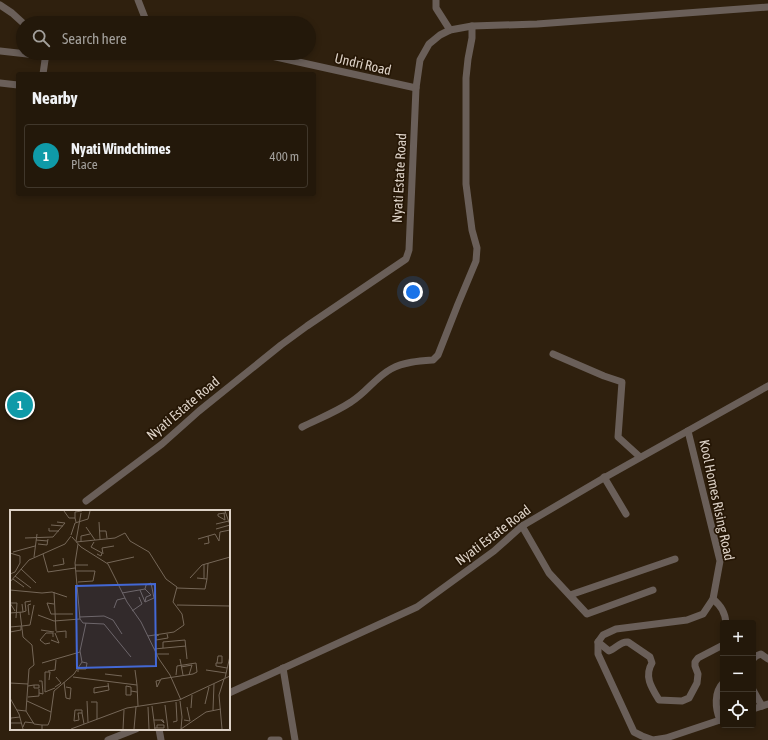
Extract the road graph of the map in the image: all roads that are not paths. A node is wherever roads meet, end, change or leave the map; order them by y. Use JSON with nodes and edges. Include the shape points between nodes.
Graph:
{"nodes":[{"id":1,"x":138,"y":0,"type":"edge"},
{"id":2,"x":436,"y":0,"type":"edge"},
{"id":3,"x":0,"y":5,"type":"edge"},
{"id":4,"x":768,"y":7,"type":"edge"},
{"id":5,"x":144,"y":16,"type":"edge"},
{"id":6,"x":16,"y":17,"type":"edge"},
{"id":7,"x":472,"y":26,"type":"junction"},
{"id":8,"x":450,"y":30,"type":"junction"},
{"id":9,"x":0,"y":51,"type":"edge"},
{"id":10,"x":16,"y":52,"type":"edge"},
{"id":11,"x":45,"y":60,"type":"edge"},
{"id":12,"x":290,"y":60,"type":"edge"},
{"id":13,"x":43,"y":72,"type":"edge"},
{"id":14,"x":0,"y":83,"type":"edge"},
{"id":15,"x":16,"y":85,"type":"edge"},
{"id":16,"x":416,"y":88,"type":"junction"},
{"id":17,"x":553,"y":354,"type":"dead end"},
{"id":18,"x":768,"y":386,"type":"edge"},
{"id":19,"x":302,"y":427,"type":"dead end"},
{"id":20,"x":688,"y":431,"type":"junction"},
{"id":21,"x":640,"y":457,"type":"junction"},
{"id":22,"x":604,"y":477,"type":"junction"},
{"id":23,"x":86,"y":501,"type":"dead end"},
{"id":24,"x":626,"y":514,"type":"dead end"},
{"id":25,"x":522,"y":526,"type":"junction"},
{"id":26,"x":675,"y":559,"type":"dead end"},
{"id":27,"x":653,"y":590,"type":"dead end"},
{"id":28,"x":570,"y":595,"type":"junction"},
{"id":29,"x":713,"y":599,"type":"junction"},
{"id":30,"x":725,"y":620,"type":"edge"},
{"id":31,"x":598,"y":642,"type":"junction"},
{"id":32,"x":720,"y":645,"type":"edge"},
{"id":33,"x":756,"y":656,"type":"edge"},
{"id":34,"x":768,"y":659,"type":"edge"},
{"id":35,"x":283,"y":668,"type":"junction"},
{"id":36,"x":720,"y":685,"type":"edge"},
{"id":37,"x":755,"y":692,"type":"edge"},
{"id":38,"x":230,"y":693,"type":"edge"},
{"id":39,"x":765,"y":705,"type":"edge"},
{"id":40,"x":720,"y":713,"type":"edge"},
{"id":41,"x":720,"y":720,"type":"edge"},
{"id":42,"x":134,"y":730,"type":"edge"},
{"id":43,"x":160,"y":730,"type":"edge"},
{"id":44,"x":111,"y":739,"type":"edge"},
{"id":45,"x":161,"y":740,"type":"edge"},
{"id":46,"x":271,"y":740,"type":"edge"},
{"id":47,"x":279,"y":740,"type":"edge"},
{"id":48,"x":295,"y":740,"type":"edge"}],
"edges":[{"from":1,"to":5,"type":"street"},
{"from":2,"to":8,"type":"street","via":[[436,8]]},
{"from":3,"to":6,"type":"street"},
{"from":4,"to":7,"type":"street","name":"Nyati Estate Road"},
{"from":7,"to":8,"type":"street","name":"Nyati Estate Road"},
{"from":7,"to":19,"type":"street","via":[[466,78],[466,184],[477,248],[476,262],[438,355],[433,360],[410,362],[391,369],[352,402]]},
{"from":8,"to":16,"type":"street","name":"Nyati Estate Road","via":[[429,44],[420,60]]},
{"from":9,"to":10,"type":"street"},
{"from":11,"to":13,"type":"street"},
{"from":12,"to":16,"type":"street","name":"Undri Road"},
{"from":14,"to":15,"type":"street"},
{"from":16,"to":23,"type":"street","name":"Nyati Estate Road","via":[[409,250],[406,259],[281,345],[162,444]]},
{"from":17,"to":21,"type":"street","via":[[622,382],[618,437]]},
{"from":18,"to":20,"type":"street","name":"Nyati Estate Road"},
{"from":20,"to":21,"type":"street","name":"Nyati Estate Road"},
{"from":20,"to":29,"type":"street","name":"Kool Homes Rising Road","via":[[720,561]]},
{"from":21,"to":22,"type":"street","name":"Nyati Estate Road"},
{"from":22,"to":24,"type":"street"},
{"from":22,"to":25,"type":"street","name":"Nyati Estate Road"},
{"from":25,"to":28,"type":"street","via":[[549,573]]},
{"from":25,"to":35,"type":"street","name":"Nyati Estate Road","via":[[494,551],[417,607]]},
{"from":26,"to":28,"type":"street"},
{"from":27,"to":28,"type":"street","via":[[587,614]]},
{"from":29,"to":30,"type":"street","via":[[724,612]]},
{"from":29,"to":31,"type":"street","name":"Kool Homes Rising Road","via":[[703,614],[687,620],[616,629],[603,635]]},
{"from":31,"to":32,"type":"street","via":[[609,651],[622,642],[628,642],[650,657],[652,663],[648,669],[648,677],[656,695],[659,700],[670,701],[689,698],[697,683],[695,662]]},
{"from":31,"to":41,"type":"street","via":[[598,654],[634,732],[653,740]]},
{"from":33,"to":34,"type":"street","via":[[761,654]]},
{"from":35,"to":38,"type":"street","name":"Nyati Estate Road"},
{"from":35,"to":48,"type":"street"},
{"from":36,"to":40,"type":"street","via":[[717,693]]},
{"from":37,"to":39,"type":"street"},
{"from":42,"to":44,"type":"street"},
{"from":43,"to":45,"type":"street"},
{"from":46,"to":47,"type":"street"}]}
